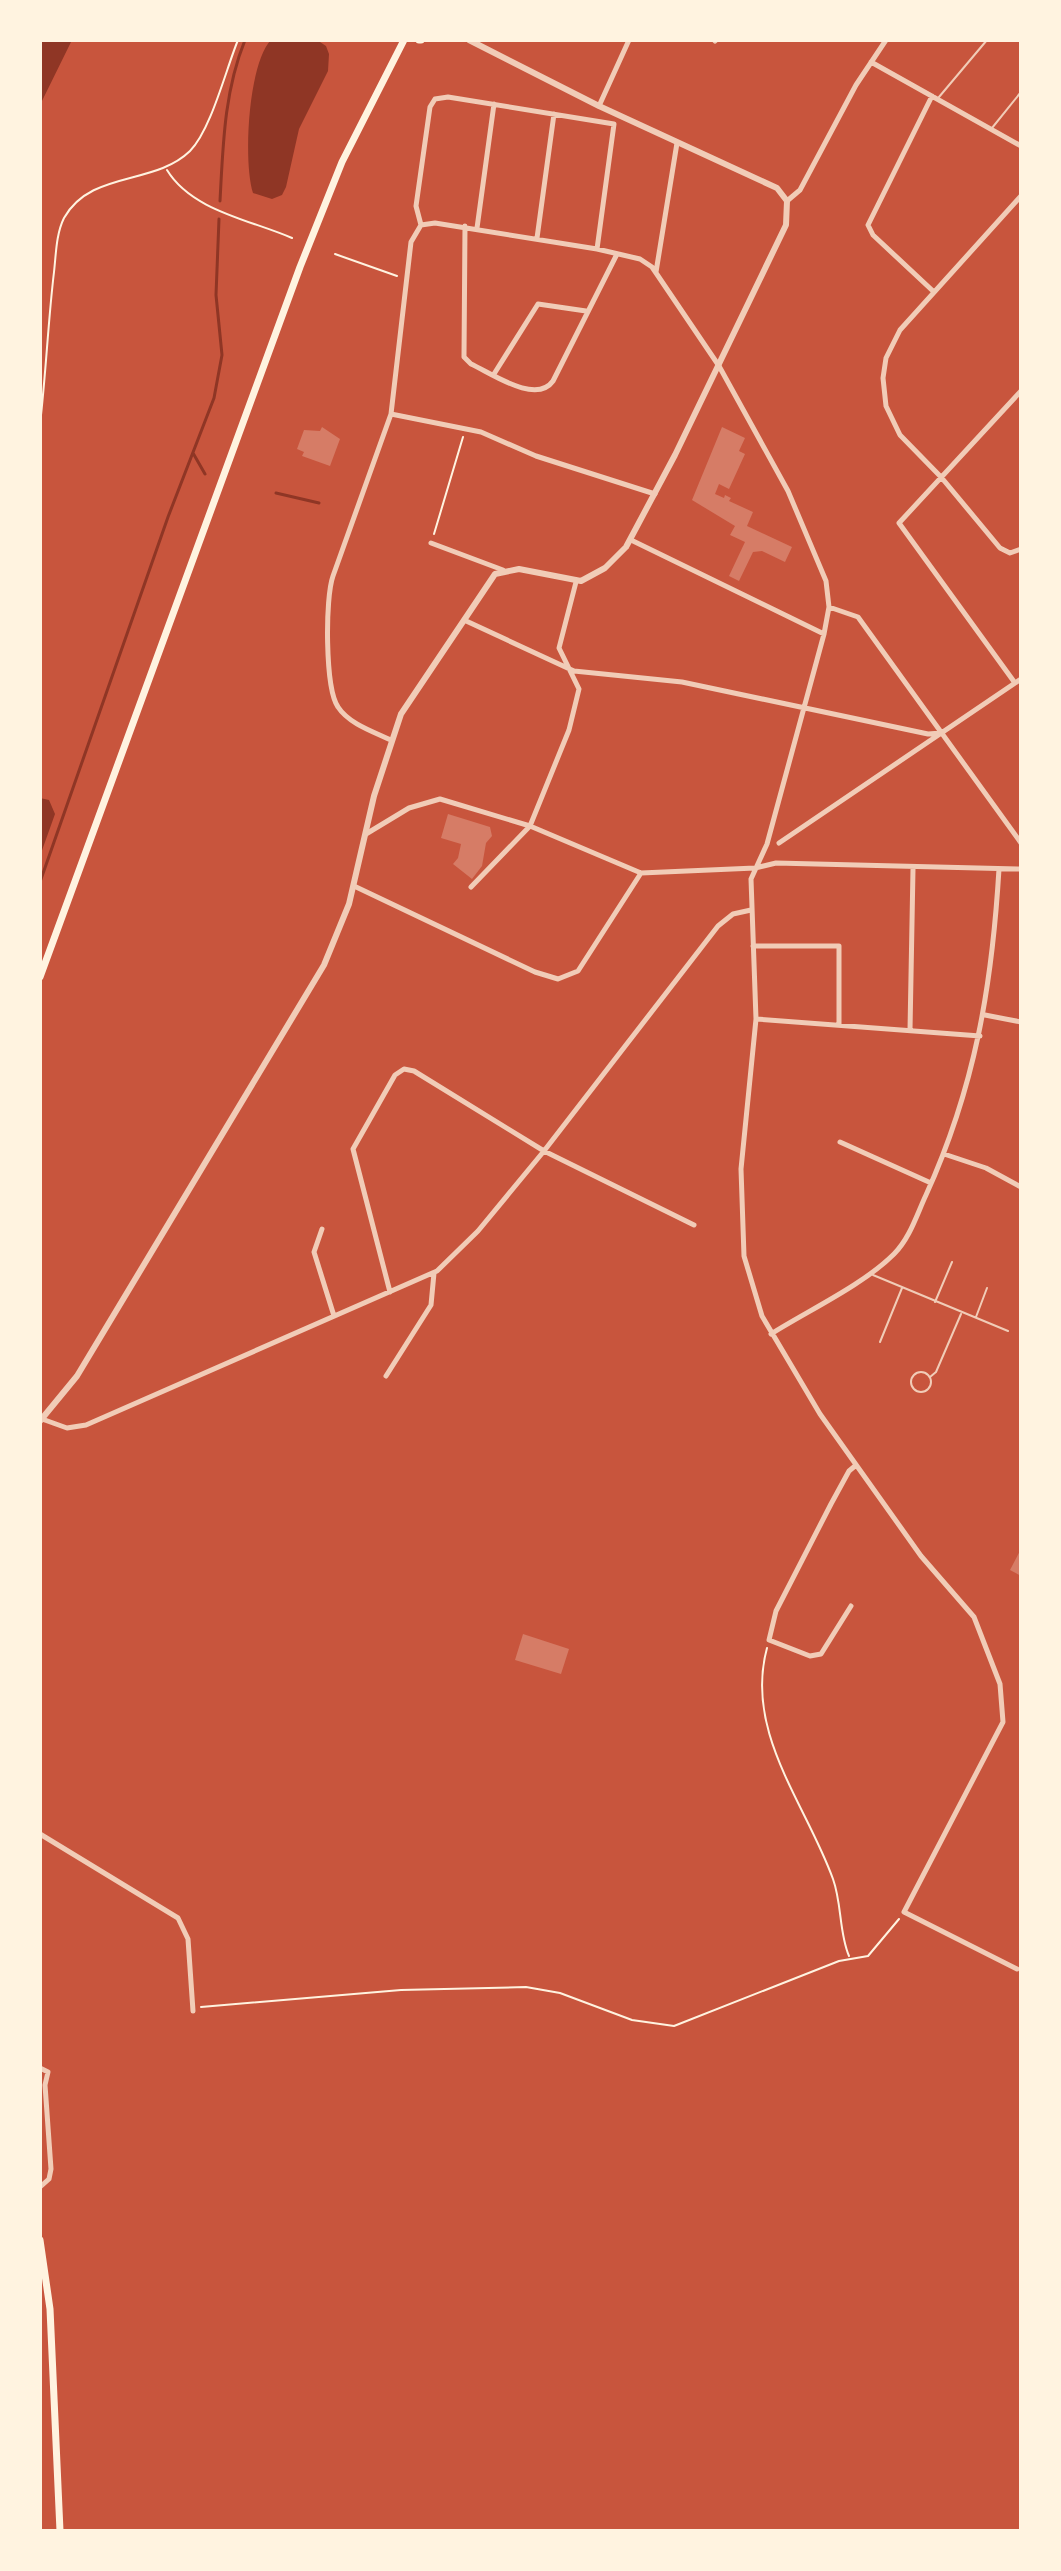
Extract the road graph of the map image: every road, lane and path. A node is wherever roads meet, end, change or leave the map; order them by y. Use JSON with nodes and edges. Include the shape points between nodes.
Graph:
{"nodes":[{"id":1,"x":238,"y":40,"type":"edge"},
{"id":2,"x":404,"y":40,"type":"edge"},
{"id":3,"x":469,"y":40,"type":"edge"},
{"id":4,"x":629,"y":40,"type":"edge"},
{"id":5,"x":886,"y":40,"type":"edge"},
{"id":6,"x":987,"y":40,"type":"edge"},
{"id":7,"x":871,"y":62,"type":"junction"},
{"id":8,"x":1021,"y":92,"type":"edge"},
{"id":9,"x":935,"y":98,"type":"junction"},
{"id":10,"x":494,"y":104,"type":"junction"},
{"id":11,"x":599,"y":106,"type":"junction"},
{"id":12,"x":554,"y":114,"type":"junction"},
{"id":13,"x":991,"y":129,"type":"junction"},
{"id":14,"x":677,"y":143,"type":"junction"},
{"id":15,"x":1021,"y":146,"type":"edge"},
{"id":16,"x":167,"y":169,"type":"junction"},
{"id":17,"x":1021,"y":196,"type":"edge"},
{"id":18,"x":787,"y":201,"type":"junction"},
{"id":19,"x":421,"y":225,"type":"junction"},
{"id":20,"x":465,"y":226,"type":"junction"},
{"id":21,"x":477,"y":228,"type":"junction"},
{"id":22,"x":292,"y":238,"type":"dead end"},
{"id":23,"x":537,"y":238,"type":"junction"},
{"id":24,"x":597,"y":249,"type":"junction"},
{"id":25,"x":617,"y":253,"type":"junction"},
{"id":26,"x":335,"y":254,"type":"dead end"},
{"id":27,"x":656,"y":273,"type":"junction"},
{"id":28,"x":406,"y":280,"type":"junction"},
{"id":29,"x":934,"y":292,"type":"junction"},
{"id":30,"x":586,"y":311,"type":"junction"},
{"id":31,"x":719,"y":366,"type":"junction"},
{"id":32,"x":494,"y":374,"type":"junction"},
{"id":33,"x":1021,"y":391,"type":"edge"},
{"id":34,"x":391,"y":414,"type":"junction"},
{"id":35,"x":40,"y":424,"type":"edge"},
{"id":36,"x":466,"y":428,"type":"junction"},
{"id":37,"x":941,"y":477,"type":"junction"},
{"id":38,"x":655,"y":494,"type":"junction"},
{"id":39,"x":631,"y":540,"type":"junction"},
{"id":40,"x":431,"y":543,"type":"joint"},
{"id":41,"x":1021,"y":549,"type":"edge"},
{"id":42,"x":503,"y":570,"type":"junction"},
{"id":43,"x":576,"y":582,"type":"junction"},
{"id":44,"x":829,"y":607,"type":"junction"},
{"id":45,"x":464,"y":620,"type":"junction"},
{"id":46,"x":824,"y":634,"type":"junction"},
{"id":47,"x":568,"y":669,"type":"junction"},
{"id":48,"x":1018,"y":681,"type":"edge"},
{"id":49,"x":805,"y":707,"type":"junction"},
{"id":50,"x":941,"y":733,"type":"junction"},
{"id":51,"x":391,"y":740,"type":"junction"},
{"id":52,"x":530,"y":826,"type":"junction"},
{"id":53,"x":366,"y":834,"type":"junction"},
{"id":54,"x":779,"y":843,"type":"dead end"},
{"id":55,"x":1021,"y":843,"type":"edge"},
{"id":56,"x":755,"y":868,"type":"junction"},
{"id":57,"x":913,"y":869,"type":"junction"},
{"id":58,"x":999,"y":869,"type":"junction"},
{"id":59,"x":1021,"y":869,"type":"edge"},
{"id":60,"x":641,"y":873,"type":"junction"},
{"id":61,"x":354,"y":886,"type":"junction"},
{"id":62,"x":471,"y":887,"type":"dead end"},
{"id":63,"x":751,"y":910,"type":"junction"},
{"id":64,"x":753,"y":946,"type":"junction"},
{"id":65,"x":40,"y":977,"type":"edge"},
{"id":66,"x":985,"y":1015,"type":"junction"},
{"id":67,"x":756,"y":1019,"type":"junction"},
{"id":68,"x":1021,"y":1022,"type":"edge"},
{"id":69,"x":839,"y":1025,"type":"junction"},
{"id":70,"x":910,"y":1030,"type":"junction"},
{"id":71,"x":980,"y":1036,"type":"junction"},
{"id":72,"x":840,"y":1142,"type":"dead end"},
{"id":73,"x":544,"y":1151,"type":"junction"},
{"id":74,"x":944,"y":1154,"type":"junction"},
{"id":75,"x":931,"y":1183,"type":"junction"},
{"id":76,"x":1021,"y":1187,"type":"edge"},
{"id":77,"x":694,"y":1225,"type":"dead end"},
{"id":78,"x":322,"y":1229,"type":"dead end"},
{"id":79,"x":952,"y":1262,"type":"dead end"},
{"id":80,"x":434,"y":1273,"type":"junction"},
{"id":81,"x":869,"y":1273,"type":"junction"},
{"id":82,"x":902,"y":1288,"type":"junction"},
{"id":83,"x":987,"y":1288,"type":"dead end"},
{"id":84,"x":390,"y":1292,"type":"junction"},
{"id":85,"x":935,"y":1302,"type":"junction"},
{"id":86,"x":962,"y":1313,"type":"junction"},
{"id":87,"x":334,"y":1316,"type":"junction"},
{"id":88,"x":976,"y":1318,"type":"junction"},
{"id":89,"x":1008,"y":1331,"type":"dead end"},
{"id":90,"x":771,"y":1334,"type":"junction"},
{"id":91,"x":880,"y":1342,"type":"dead end"},
{"id":92,"x":386,"y":1376,"type":"dead end"},
{"id":93,"x":930,"y":1377,"type":"junction"},
{"id":94,"x":41,"y":1420,"type":"edge"},
{"id":95,"x":855,"y":1466,"type":"junction"},
{"id":96,"x":851,"y":1606,"type":"dead end"},
{"id":97,"x":769,"y":1640,"type":"junction"},
{"id":98,"x":40,"y":1834,"type":"edge"},
{"id":99,"x":904,"y":1912,"type":"junction"},
{"id":100,"x":850,"y":1957,"type":"junction"},
{"id":101,"x":1019,"y":1969,"type":"edge"},
{"id":102,"x":193,"y":2011,"type":"joint"},
{"id":103,"x":40,"y":2068,"type":"edge"},
{"id":104,"x":40,"y":2187,"type":"edge"},
{"id":105,"x":40,"y":2240,"type":"edge"},
{"id":106,"x":60,"y":2531,"type":"edge"}],
"edges":[{"from":1,"to":16,"type":"path","via":[[196,143]]},
{"from":2,"to":65,"type":"main road","via":[[342,162],[304,257]]},
{"from":3,"to":11,"type":"street"},
{"from":4,"to":11,"type":"street"},
{"from":5,"to":7,"type":"street"},
{"from":6,"to":9,"type":"lane"},
{"from":7,"to":9,"type":"street"},
{"from":7,"to":18,"type":"street","via":[[800,190]]},
{"from":8,"to":13,"type":"lane"},
{"from":9,"to":13,"type":"street"},
{"from":9,"to":29,"type":"street","via":[[868,225]]},
{"from":10,"to":12,"type":"street"},
{"from":10,"to":19,"type":"street","via":[[444,96],[433,101],[416,206]]},
{"from":10,"to":21,"type":"street"},
{"from":11,"to":14,"type":"street"},
{"from":12,"to":23,"type":"street"},
{"from":12,"to":24,"type":"street","via":[[614,124]]},
{"from":13,"to":15,"type":"street"},
{"from":14,"to":18,"type":"street","via":[[777,188]]},
{"from":14,"to":27,"type":"street"},
{"from":16,"to":22,"type":"path","via":[[197,200]]},
{"from":16,"to":35,"type":"path","via":[[103,186],[83,197],[63,220]]},
{"from":17,"to":29,"type":"street"},
{"from":18,"to":31,"type":"street","via":[[783,232]]},
{"from":19,"to":20,"type":"street"},
{"from":19,"to":28,"type":"street","via":[[412,238]]},
{"from":20,"to":21,"type":"street"},
{"from":20,"to":32,"type":"street","via":[[462,348],[471,364]]},
{"from":21,"to":23,"type":"street"},
{"from":23,"to":24,"type":"street"},
{"from":24,"to":25,"type":"street"},
{"from":25,"to":27,"type":"street","via":[[642,260]]},
{"from":25,"to":30,"type":"street"},
{"from":26,"to":28,"type":"path"},
{"from":27,"to":31,"type":"street"},
{"from":28,"to":34,"type":"street"},
{"from":29,"to":37,"type":"street","via":[[895,339],[885,363],[884,392],[895,428]]},
{"from":30,"to":32,"type":"street","via":[[536,305]]},
{"from":30,"to":32,"type":"street","via":[[545,389],[532,390]]},
{"from":31,"to":38,"type":"street"},
{"from":31,"to":44,"type":"street","via":[[788,491],[825,578]]},
{"from":33,"to":37,"type":"street"},
{"from":34,"to":36,"type":"street"},
{"from":34,"to":51,"type":"street","via":[[328,591],[335,701],[351,719]]},
{"from":36,"to":38,"type":"street"},
{"from":36,"to":40,"type":"path"},
{"from":37,"to":41,"type":"street","via":[[1000,548],[1008,553]]},
{"from":37,"to":48,"type":"street","via":[[899,523]]},
{"from":38,"to":39,"type":"street"},
{"from":39,"to":43,"type":"street","via":[[605,568]]},
{"from":39,"to":46,"type":"street"},
{"from":40,"to":42,"type":"street"},
{"from":42,"to":43,"type":"street"},
{"from":42,"to":45,"type":"street","via":[[491,578]]},
{"from":43,"to":47,"type":"street","via":[[559,644]]},
{"from":44,"to":46,"type":"street"},
{"from":44,"to":50,"type":"street","via":[[857,616]]},
{"from":45,"to":47,"type":"street"},
{"from":45,"to":51,"type":"street","via":[[405,707]]},
{"from":46,"to":49,"type":"street"},
{"from":47,"to":49,"type":"street","via":[[682,682]]},
{"from":47,"to":52,"type":"street","via":[[577,682],[578,698]]},
{"from":48,"to":50,"type":"street"},
{"from":49,"to":50,"type":"street"},
{"from":49,"to":56,"type":"street","via":[[767,844]]},
{"from":50,"to":54,"type":"street"},
{"from":50,"to":55,"type":"street"},
{"from":51,"to":53,"type":"street"},
{"from":52,"to":53,"type":"street","via":[[434,799]]},
{"from":52,"to":60,"type":"street"},
{"from":52,"to":62,"type":"street"},
{"from":53,"to":61,"type":"street"},
{"from":56,"to":57,"type":"street","via":[[776,863]]},
{"from":56,"to":60,"type":"street"},
{"from":56,"to":63,"type":"street"},
{"from":57,"to":58,"type":"street"},
{"from":57,"to":70,"type":"street"},
{"from":58,"to":59,"type":"street"},
{"from":58,"to":66,"type":"street"},
{"from":60,"to":61,"type":"street","via":[[578,971],[558,979]]},
{"from":61,"to":94,"type":"street","via":[[341,929],[316,980],[73,1382]]},
{"from":63,"to":64,"type":"street"},
{"from":63,"to":73,"type":"street","via":[[721,922]]},
{"from":64,"to":67,"type":"street"},
{"from":64,"to":69,"type":"street","via":[[839,946]]},
{"from":66,"to":68,"type":"street"},
{"from":66,"to":71,"type":"street"},
{"from":67,"to":69,"type":"street"},
{"from":67,"to":90,"type":"street","via":[[741,1220],[753,1293]]},
{"from":69,"to":70,"type":"street"},
{"from":70,"to":71,"type":"street"},
{"from":71,"to":74,"type":"street"},
{"from":72,"to":75,"type":"street"},
{"from":73,"to":77,"type":"street"},
{"from":73,"to":80,"type":"street","via":[[473,1237]]},
{"from":73,"to":84,"type":"street","via":[[406,1069],[395,1075],[353,1149]]},
{"from":74,"to":75,"type":"street"},
{"from":74,"to":76,"type":"street"},
{"from":75,"to":81,"type":"street","via":[[901,1246]]},
{"from":78,"to":87,"type":"street","via":[[314,1252]]},
{"from":79,"to":85,"type":"lane"},
{"from":80,"to":84,"type":"street"},
{"from":80,"to":92,"type":"street","via":[[431,1305]]},
{"from":81,"to":82,"type":"lane"},
{"from":81,"to":90,"type":"street"},
{"from":82,"to":85,"type":"lane"},
{"from":82,"to":91,"type":"lane"},
{"from":83,"to":88,"type":"lane"},
{"from":84,"to":87,"type":"street"},
{"from":85,"to":86,"type":"lane"},
{"from":86,"to":88,"type":"lane"},
{"from":86,"to":93,"type":"lane"},
{"from":87,"to":94,"type":"street","via":[[86,1425],[67,1428]]},
{"from":88,"to":89,"type":"lane"},
{"from":90,"to":95,"type":"street"},
{"from":93,"to":93,"type":"lane","via":[[928,1390],[914,1389],[916,1374]]},
{"from":95,"to":97,"type":"street","via":[[776,1611]]},
{"from":95,"to":99,"type":"street","via":[[929,1567],[974,1617],[1004,1705],[1005,1717],[992,1747]]},
{"from":96,"to":97,"type":"street","via":[[821,1654],[810,1656]]},
{"from":97,"to":100,"type":"path","via":[[761,1677],[766,1725],[834,1880]]},
{"from":98,"to":102,"type":"street","via":[[178,1918],[188,1939]]},
{"from":99,"to":100,"type":"path","via":[[872,1953]]},
{"from":99,"to":101,"type":"street"},
{"from":100,"to":102,"type":"path","via":[[674,2026],[623,2017],[552,1990],[515,1986],[221,2002]]},
{"from":103,"to":104,"type":"street","via":[[48,2072],[51,2171]]},
{"from":105,"to":106,"type":"main road","via":[[50,2309]]}]}
